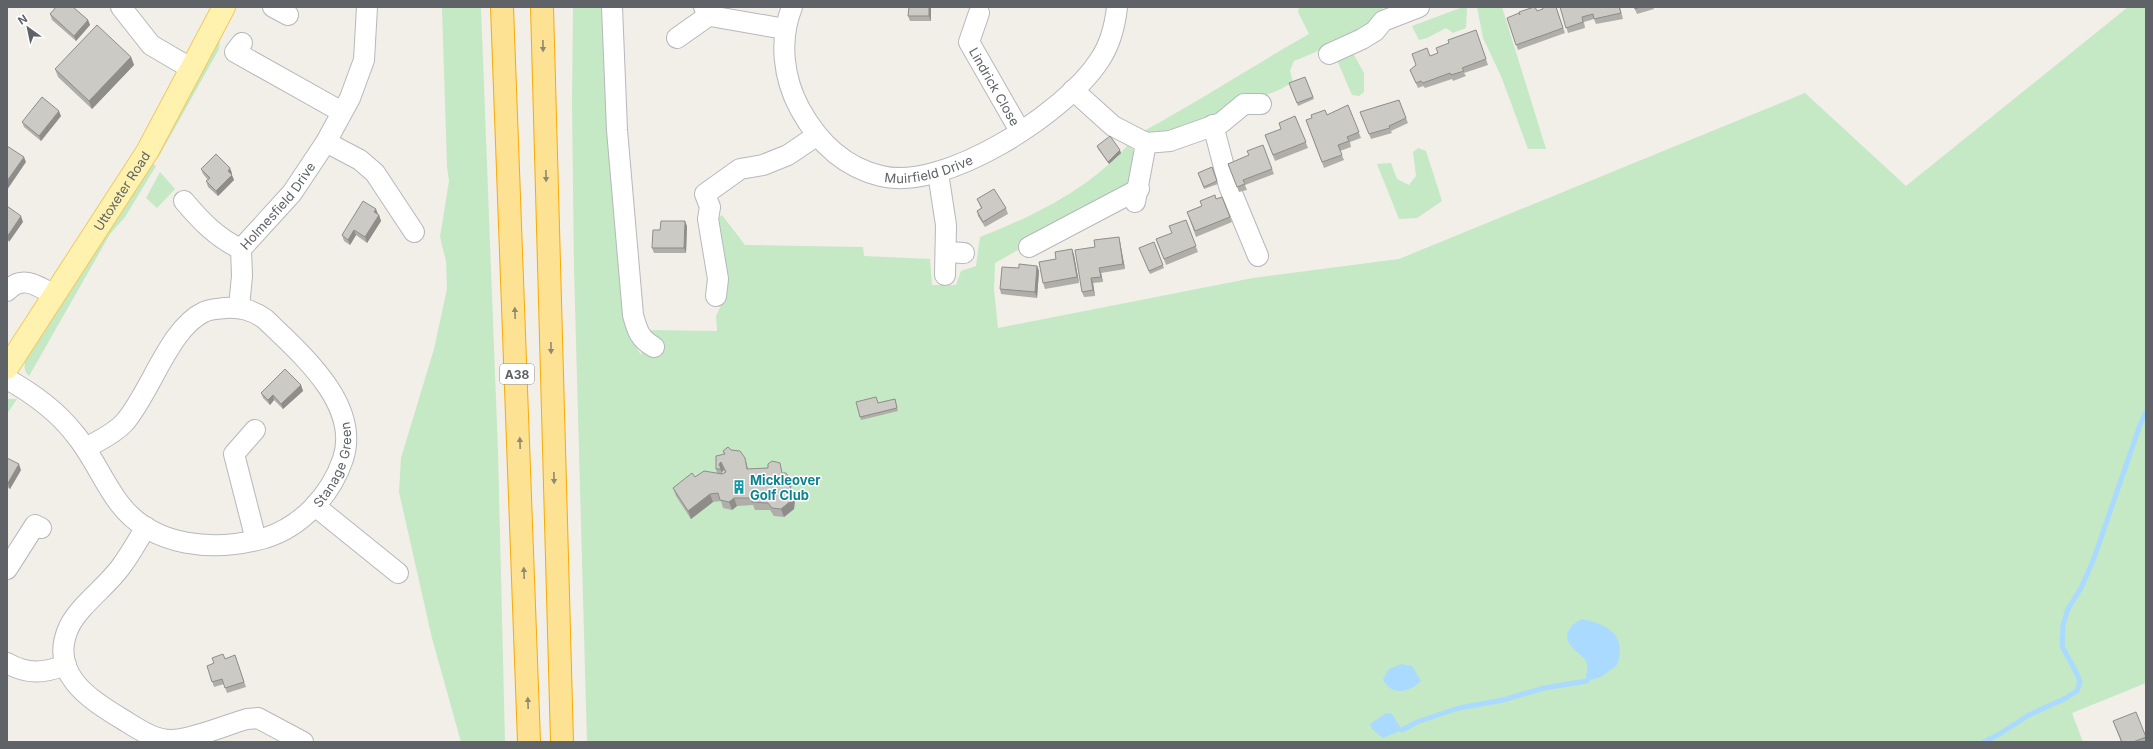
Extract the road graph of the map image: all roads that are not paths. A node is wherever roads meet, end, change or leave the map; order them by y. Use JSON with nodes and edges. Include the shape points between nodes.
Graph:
{"nodes":[{"id":1,"x":121,"y":7,"type":"edge"},
{"id":2,"x":224,"y":7,"type":"edge"},
{"id":3,"x":367,"y":7,"type":"edge"},
{"id":4,"x":502,"y":7,"type":"edge"},
{"id":5,"x":542,"y":7,"type":"edge"},
{"id":6,"x":612,"y":7,"type":"edge"},
{"id":7,"x":792,"y":7,"type":"edge"},
{"id":8,"x":1117,"y":7,"type":"edge"},
{"id":9,"x":1420,"y":7,"type":"edge"},
{"id":10,"x":707,"y":10,"type":"edge"},
{"id":11,"x":979,"y":13,"type":"dead end"},
{"id":12,"x":785,"y":29,"type":"junction"},
{"id":13,"x":677,"y":38,"type":"dead end"},
{"id":14,"x":242,"y":43,"type":"dead end"},
{"id":15,"x":1329,"y":54,"type":"dead end"},
{"id":16,"x":192,"y":69,"type":"junction"},
{"id":17,"x":1074,"y":90,"type":"junction"},
{"id":18,"x":1252,"y":104,"type":"dead end"},
{"id":19,"x":342,"y":112,"type":"junction"},
{"id":20,"x":1213,"y":125,"type":"junction"},
{"id":21,"x":1020,"y":131,"type":"junction"},
{"id":22,"x":816,"y":136,"type":"junction"},
{"id":23,"x":326,"y":142,"type":"junction"},
{"id":24,"x":1146,"y":143,"type":"junction"},
{"id":25,"x":938,"y":173,"type":"junction"},
{"id":26,"x":184,"y":201,"type":"dead end"},
{"id":27,"x":414,"y":232,"type":"dead end"},
{"id":28,"x":1029,"y":247,"type":"dead end"},
{"id":29,"x":241,"y":249,"type":"junction"},
{"id":30,"x":1258,"y":256,"type":"dead end"},
{"id":31,"x":945,"y":275,"type":"dead end"},
{"id":32,"x":7,"y":291,"type":"edge"},
{"id":33,"x":54,"y":296,"type":"junction"},
{"id":34,"x":716,"y":296,"type":"dead end"},
{"id":35,"x":239,"y":307,"type":"junction"},
{"id":36,"x":654,"y":347,"type":"dead end"},
{"id":37,"x":7,"y":368,"type":"edge"},
{"id":38,"x":7,"y":379,"type":"edge"},
{"id":39,"x":255,"y":430,"type":"dead end"},
{"id":40,"x":86,"y":448,"type":"junction"},
{"id":41,"x":315,"y":506,"type":"junction"},
{"id":42,"x":146,"y":527,"type":"junction"},
{"id":43,"x":41,"y":528,"type":"dead end"},
{"id":44,"x":256,"y":540,"type":"junction"},
{"id":45,"x":7,"y":569,"type":"edge"},
{"id":46,"x":398,"y":573,"type":"dead end"},
{"id":47,"x":7,"y":663,"type":"edge"},
{"id":48,"x":66,"y":665,"type":"junction"},
{"id":49,"x":303,"y":742,"type":"edge"},
{"id":50,"x":529,"y":742,"type":"edge"},
{"id":51,"x":562,"y":742,"type":"edge"}],
"edges":[{"from":1,"to":16,"type":"street","via":[[151,45]]},
{"from":2,"to":16,"type":"main road","name":"Uttoxeter Road"},
{"from":3,"to":19,"type":"street","name":"Holmesfield Drive","via":[[364,60]]},
{"from":50,"to":4,"type":"highway","number":"A38","one_way":true,"via":[[517,360]]},
{"from":5,"to":51,"type":"highway","number":"A38","one_way":true},
{"from":6,"to":36,"type":"street","via":[[617,130],[633,315],[638,333]]},
{"from":7,"to":12,"type":"street","name":"Muirfield Drive"},
{"from":8,"to":17,"type":"street","name":"Muirfield Drive","via":[[1104,52]]},
{"from":9,"to":15,"type":"street","via":[[1383,21],[1375,31],[1362,39]]},
{"from":10,"to":12,"type":"street","via":[[716,17]]},
{"from":10,"to":13,"type":"street"},
{"from":11,"to":21,"type":"street","name":"Lindrick Close","via":[[969,42]]},
{"from":12,"to":22,"type":"street","name":"Muirfield Drive","via":[[787,76],[798,106]]},
{"from":14,"to":19,"type":"street","via":[[235,52]]},
{"from":16,"to":33,"type":"main road","name":"Uttoxeter Road","via":[[147,152]]},
{"from":17,"to":21,"type":"street","name":"Muirfield Drive"},
{"from":17,"to":24,"type":"street","via":[[1113,126]]},
{"from":18,"to":20,"type":"street","via":[[1221,123]]},
{"from":19,"to":23,"type":"street","name":"Holmesfield Drive"},
{"from":20,"to":24,"type":"street","via":[[1170,141]]},
{"from":20,"to":30,"type":"street","via":[[1229,186]]},
{"from":21,"to":25,"type":"street","name":"Muirfield Drive","via":[[959,166]]},
{"from":22,"to":25,"type":"street","name":"Muirfield Drive","via":[[833,153],[850,164],[882,177],[907,178]]},
{"from":22,"to":34,"type":"street","via":[[788,155],[763,165],[731,173],[705,194],[710,207],[708,219],[718,279]]},
{"from":23,"to":27,"type":"street","via":[[360,160],[376,173]]},
{"from":23,"to":29,"type":"street","name":"Holmesfield Drive","via":[[292,193]]},
{"from":24,"to":28,"type":"street","via":[[1137,197]]},
{"from":25,"to":31,"type":"street","via":[[946,225],[955,252]]},
{"from":26,"to":29,"type":"street","via":[[222,239]]},
{"from":29,"to":35,"type":"street","name":"Holmesfield Drive"},
{"from":32,"to":33,"type":"street","via":[[13,285],[30,282]]},
{"from":33,"to":37,"type":"main road","name":"Uttoxeter Road"},
{"from":35,"to":40,"type":"street","name":"Stanage Green","via":[[204,312],[189,323],[173,343],[123,424]]},
{"from":35,"to":41,"type":"street","name":"Stanage Green","via":[[265,319],[299,352],[318,372],[341,414],[346,435],[344,455],[338,472]]},
{"from":38,"to":40,"type":"street","name":"Stanage Green","via":[[28,391],[60,417]]},
{"from":39,"to":44,"type":"street","via":[[234,454]]},
{"from":40,"to":42,"type":"street","name":"Stanage Green","via":[[119,503]]},
{"from":41,"to":44,"type":"street","name":"Stanage Green","via":[[282,530]]},
{"from":41,"to":46,"type":"street"},
{"from":42,"to":44,"type":"street","name":"Stanage Green","via":[[166,538],[190,544],[225,545]]},
{"from":42,"to":48,"type":"street","via":[[120,568],[69,627],[64,649]]},
{"from":43,"to":45,"type":"street","via":[[35,525]]},
{"from":47,"to":48,"type":"street","via":[[34,673]]},
{"from":48,"to":49,"type":"street","via":[[72,679],[86,696],[130,724],[160,739],[180,740],[247,719],[258,718]]}]}
